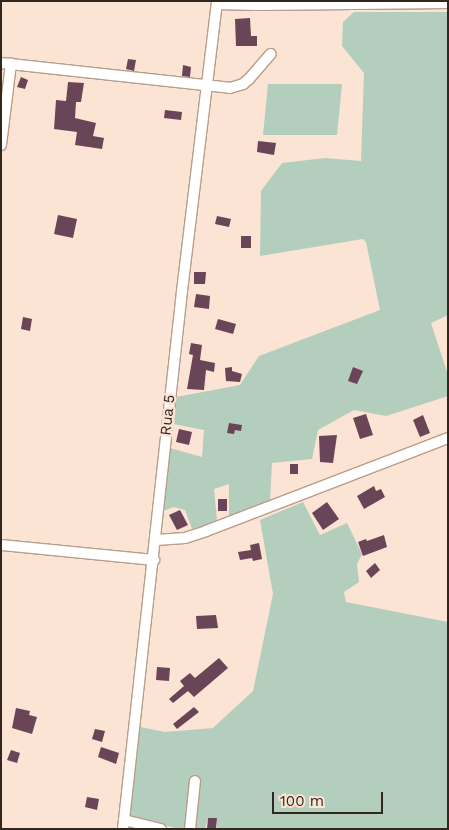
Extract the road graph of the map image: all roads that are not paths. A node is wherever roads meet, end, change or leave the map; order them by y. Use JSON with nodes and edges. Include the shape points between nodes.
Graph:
{"nodes":[{"id":1,"x":217,"y":2,"type":"edge"},
{"id":2,"x":448,"y":3,"type":"edge"},
{"id":3,"x":271,"y":54,"type":"dead end"},
{"id":4,"x":6,"y":64,"type":"edge"},
{"id":5,"x":208,"y":86,"type":"junction"},
{"id":6,"x":1,"y":145,"type":"edge"},
{"id":7,"x":448,"y":438,"type":"edge"},
{"id":8,"x":156,"y":540,"type":"junction"},
{"id":9,"x":1,"y":545,"type":"edge"},
{"id":10,"x":154,"y":560,"type":"junction"},
{"id":11,"x":195,"y":781,"type":"dead end"},
{"id":12,"x":124,"y":824,"type":"edge"},
{"id":13,"x":161,"y":829,"type":"edge"},
{"id":14,"x":190,"y":829,"type":"edge"}],
"edges":[{"from":1,"to":2,"type":"street","via":[[257,5]]},
{"from":1,"to":5,"type":"street","name":"Rua 5"},
{"from":3,"to":5,"type":"street","via":[[243,84],[230,88]]},
{"from":4,"to":5,"type":"street"},
{"from":4,"to":6,"type":"street"},
{"from":5,"to":8,"type":"street","name":"Rua 5","via":[[182,291]]},
{"from":7,"to":8,"type":"street","via":[[206,531],[185,538]]},
{"from":8,"to":10,"type":"street","name":"Rua 5"},
{"from":9,"to":10,"type":"street"},
{"from":10,"to":12,"type":"street","name":"Rua 5"},
{"from":11,"to":14,"type":"street"},
{"from":12,"to":13,"type":"street"}]}
